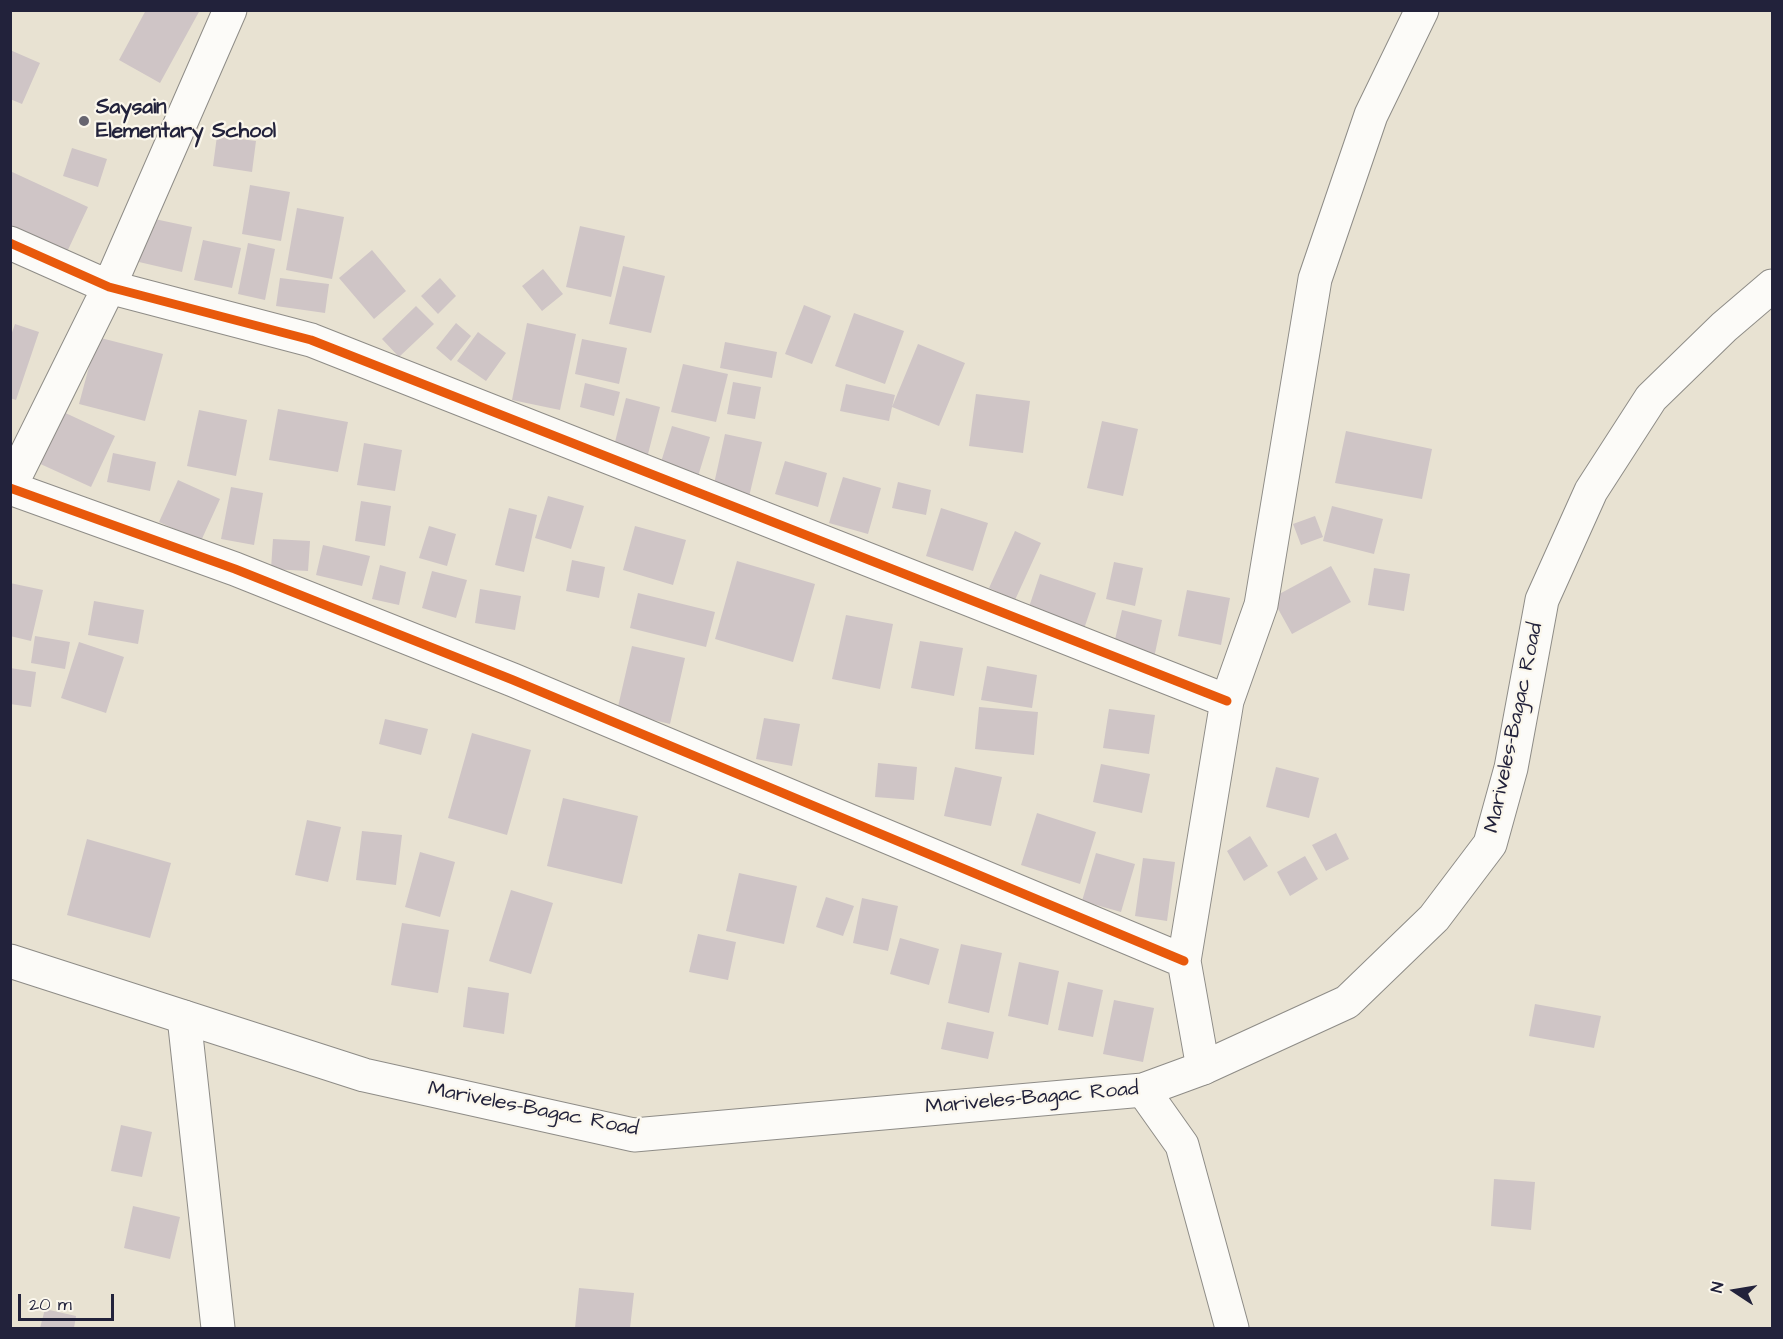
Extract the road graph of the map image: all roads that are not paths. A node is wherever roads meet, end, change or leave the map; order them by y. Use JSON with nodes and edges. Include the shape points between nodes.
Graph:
{"nodes":[{"id":1,"x":230,"y":10,"type":"edge"},
{"id":2,"x":1422,"y":10,"type":"edge"},
{"id":3,"x":10,"y":243,"type":"edge"},
{"id":4,"x":1773,"y":286,"type":"edge"},
{"id":5,"x":109,"y":287,"type":"junction"},
{"id":6,"x":10,"y":487,"type":"edge"},
{"id":7,"x":1227,"y":701,"type":"junction"},
{"id":8,"x":10,"y":961,"type":"edge"},
{"id":9,"x":1184,"y":961,"type":"junction"},
{"id":10,"x":184,"y":1017,"type":"junction"},
{"id":11,"x":1203,"y":1068,"type":"junction"},
{"id":12,"x":1143,"y":1090,"type":"junction"},
{"id":13,"x":218,"y":1329,"type":"edge"},
{"id":14,"x":1232,"y":1329,"type":"edge"}],
"edges":[{"from":1,"to":5,"type":"street"},
{"from":2,"to":7,"type":"street","via":[[1371,116],[1315,279],[1261,605]]},
{"from":3,"to":5,"type":"street"},
{"from":4,"to":11,"type":"street","name":"Mariveles-Bagac Road","via":[[1651,398],[1591,491],[1542,600],[1511,768],[1490,844],[1434,918],[1347,1002]]},
{"from":5,"to":6,"type":"street"},
{"from":5,"to":7,"type":"street","via":[[311,340]]},
{"from":6,"to":9,"type":"street","via":[[236,569],[513,680]]},
{"from":7,"to":9,"type":"street"},
{"from":8,"to":10,"type":"street","name":"Mariveles-Bagac Road"},
{"from":9,"to":11,"type":"street"},
{"from":10,"to":12,"type":"street","name":"Mariveles-Bagac Road","via":[[364,1075],[634,1135]]},
{"from":10,"to":13,"type":"street"},
{"from":11,"to":12,"type":"street","name":"Mariveles-Bagac Road"},
{"from":12,"to":14,"type":"street","via":[[1182,1145]]}]}
